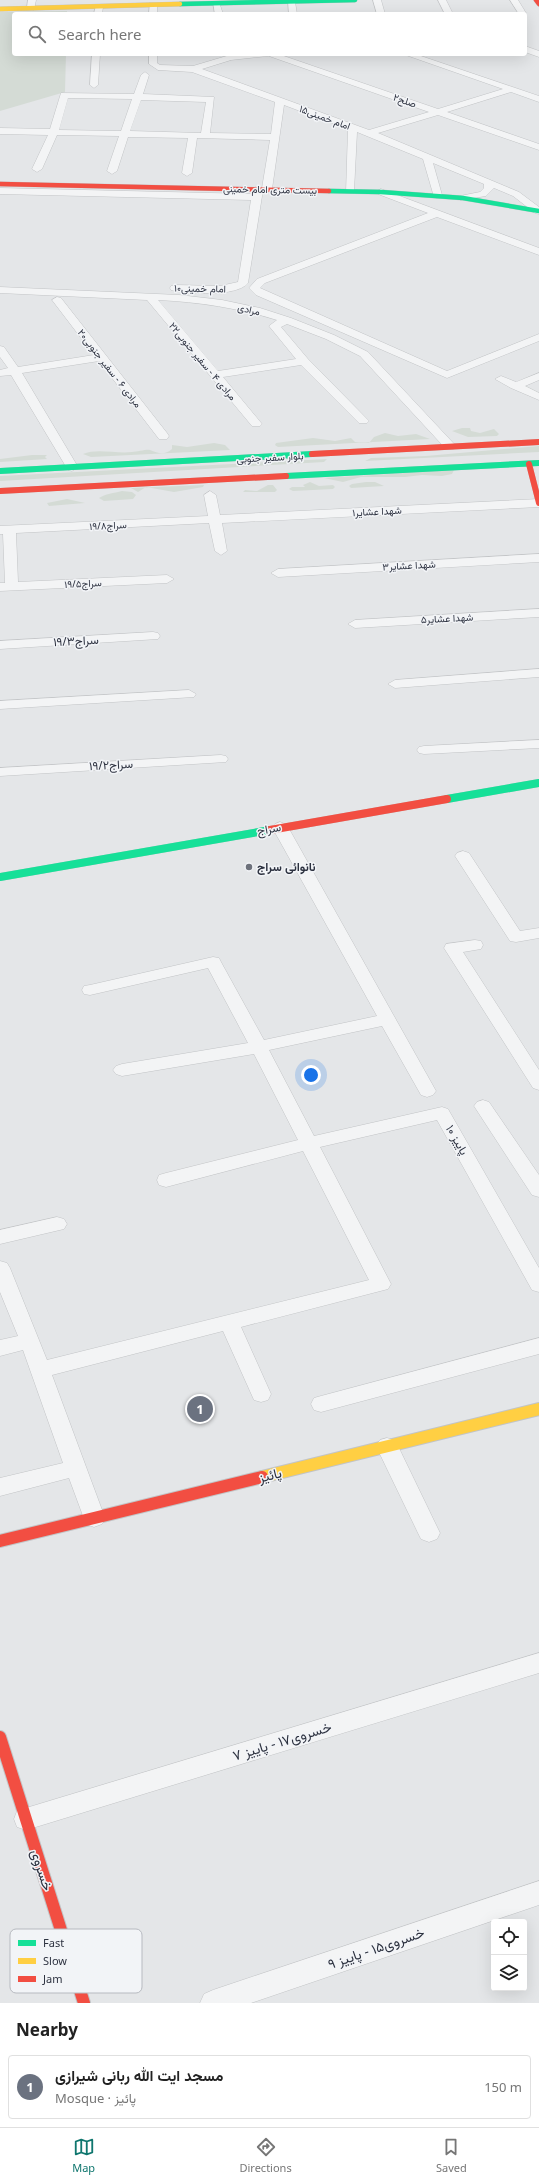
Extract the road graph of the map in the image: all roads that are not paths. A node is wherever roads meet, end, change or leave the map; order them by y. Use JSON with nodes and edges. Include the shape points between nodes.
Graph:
{"nodes":[{"id":1,"x":356,"y":0,"type":"edge"},
{"id":2,"x":377,"y":0,"type":"edge"},
{"id":3,"x":442,"y":0,"type":"edge"},
{"id":4,"x":514,"y":0,"type":"edge"},
{"id":5,"x":536,"y":0,"type":"edge"},
{"id":6,"x":295,"y":1,"type":"edge"},
{"id":7,"x":227,"y":2,"type":"edge"},
{"id":8,"x":89,"y":3,"type":"edge"},
{"id":9,"x":31,"y":4,"type":"edge"},
{"id":10,"x":216,"y":4,"type":"junction"},
{"id":11,"x":539,"y":4,"type":"edge"},
{"id":12,"x":150,"y":6,"type":"edge"},
{"id":13,"x":0,"y":9,"type":"edge"},
{"id":14,"x":99,"y":10,"type":"edge"},
{"id":15,"x":218,"y":12,"type":"edge"},
{"id":16,"x":293,"y":12,"type":"edge"},
{"id":17,"x":380,"y":12,"type":"edge"},
{"id":18,"x":448,"y":12,"type":"edge"},
{"id":19,"x":521,"y":12,"type":"edge"},
{"id":20,"x":527,"y":50,"type":"edge"},
{"id":21,"x":539,"y":54,"type":"edge"},
{"id":22,"x":96,"y":56,"type":"edge"},
{"id":23,"x":153,"y":56,"type":"edge"},
{"id":24,"x":229,"y":56,"type":"edge"},
{"id":25,"x":275,"y":56,"type":"edge"},
{"id":26,"x":413,"y":56,"type":"edge"},
{"id":27,"x":193,"y":69,"type":"junction"},
{"id":28,"x":145,"y":75,"type":"dead end"},
{"id":29,"x":94,"y":85,"type":"dead end"},
{"id":30,"x":510,"y":90,"type":"junction"},
{"id":31,"x":137,"y":98,"type":"junction"},
{"id":32,"x":539,"y":99,"type":"edge"},
{"id":33,"x":280,"y":101,"type":"junction"},
{"id":34,"x":440,"y":111,"type":"junction"},
{"id":35,"x":353,"y":128,"type":"junction"},
{"id":36,"x":0,"y":132,"type":"edge"},
{"id":37,"x":53,"y":133,"type":"junction"},
{"id":38,"x":369,"y":133,"type":"junction"},
{"id":39,"x":125,"y":134,"type":"junction"},
{"id":40,"x":193,"y":136,"type":"junction"},
{"id":41,"x":205,"y":136,"type":"junction"},
{"id":42,"x":275,"y":137,"type":"junction"},
{"id":43,"x":539,"y":147,"type":"edge"},
{"id":44,"x":427,"y":159,"type":"junction"},
{"id":45,"x":37,"y":169,"type":"dead end"},
{"id":46,"x":112,"y":171,"type":"dead end"},
{"id":47,"x":187,"y":173,"type":"dead end"},
{"id":48,"x":489,"y":183,"type":"junction"},
{"id":49,"x":0,"y":186,"type":"edge"},
{"id":50,"x":349,"y":191,"type":"junction"},
{"id":51,"x":261,"y":192,"type":"junction"},
{"id":52,"x":381,"y":192,"type":"junction"},
{"id":53,"x":437,"y":196,"type":"junction"},
{"id":54,"x":463,"y":198,"type":"junction"},
{"id":55,"x":538,"y":211,"type":"edge"},
{"id":56,"x":437,"y":213,"type":"junction"},
{"id":57,"x":539,"y":252,"type":"edge"},
{"id":58,"x":108,"y":286,"type":"dead end"},
{"id":59,"x":0,"y":290,"type":"edge"},
{"id":60,"x":150,"y":297,"type":"junction"},
{"id":61,"x":57,"y":300,"type":"dead end"},
{"id":62,"x":287,"y":320,"type":"junction"},
{"id":63,"x":539,"y":337,"type":"edge"},
{"id":64,"x":0,"y":349,"type":"edge"},
{"id":65,"x":102,"y":357,"type":"junction"},
{"id":66,"x":304,"y":361,"type":"junction"},
{"id":67,"x":15,"y":371,"type":"junction"},
{"id":68,"x":0,"y":373,"type":"edge"},
{"id":69,"x":214,"y":375,"type":"junction"},
{"id":70,"x":539,"y":376,"type":"edge"},
{"id":71,"x":501,"y":379,"type":"dead end"},
{"id":72,"x":515,"y":386,"type":"junction"},
{"id":73,"x":539,"y":397,"type":"edge"},
{"id":74,"x":363,"y":421,"type":"dead end"},
{"id":75,"x":256,"y":424,"type":"dead end"},
{"id":76,"x":163,"y":436,"type":"dead end"},
{"id":77,"x":539,"y":442,"type":"edge"},
{"id":78,"x":450,"y":446,"type":"junction"},
{"id":79,"x":345,"y":463,"type":"junction"},
{"id":80,"x":539,"y":463,"type":"edge"},
{"id":81,"x":529,"y":464,"type":"junction"},
{"id":82,"x":72,"y":467,"type":"junction"},
{"id":83,"x":0,"y":471,"type":"edge"},
{"id":84,"x":0,"y":491,"type":"edge"},
{"id":85,"x":210,"y":495,"type":"dead end"},
{"id":86,"x":539,"y":503,"type":"edge"},
{"id":87,"x":215,"y":519,"type":"junction"},
{"id":88,"x":4,"y":530,"type":"edge"},
{"id":89,"x":221,"y":551,"type":"dead end"},
{"id":90,"x":539,"y":558,"type":"edge"},
{"id":91,"x":278,"y":573,"type":"dead end"},
{"id":92,"x":167,"y":579,"type":"dead end"},
{"id":93,"x":6,"y":587,"type":"edge"},
{"id":94,"x":539,"y":613,"type":"edge"},
{"id":95,"x":355,"y":624,"type":"dead end"},
{"id":96,"x":153,"y":636,"type":"dead end"},
{"id":97,"x":0,"y":645,"type":"edge"},
{"id":98,"x":539,"y":673,"type":"edge"},
{"id":99,"x":395,"y":684,"type":"dead end"},
{"id":100,"x":189,"y":694,"type":"dead end"},
{"id":101,"x":0,"y":705,"type":"edge"},
{"id":102,"x":539,"y":744,"type":"edge"},
{"id":103,"x":424,"y":750,"type":"dead end"},
{"id":104,"x":221,"y":759,"type":"dead end"},
{"id":105,"x":0,"y":772,"type":"edge"},
{"id":106,"x":539,"y":783,"type":"edge"},
{"id":107,"x":280,"y":827,"type":"junction"},
{"id":108,"x":463,"y":856,"type":"dead end"},
{"id":109,"x":0,"y":877,"type":"edge"},
{"id":110,"x":539,"y":933,"type":"edge"},
{"id":111,"x":475,"y":945,"type":"dead end"},
{"id":112,"x":90,"y":990,"type":"dead end"},
{"id":113,"x":388,"y":1019,"type":"junction"},
{"id":114,"x":260,"y":1047,"type":"junction"},
{"id":115,"x":122,"y":1070,"type":"dead end"},
{"id":116,"x":539,"y":1084,"type":"edge"},
{"id":117,"x":427,"y":1091,"type":"dead end"},
{"id":118,"x":483,"y":1106,"type":"dead end"},
{"id":119,"x":310,"y":1143,"type":"junction"},
{"id":120,"x":166,"y":1180,"type":"dead end"},
{"id":121,"x":539,"y":1190,"type":"edge"},
{"id":122,"x":57,"y":1224,"type":"dead end"},
{"id":123,"x":0,"y":1237,"type":"edge"},
{"id":124,"x":0,"y":1268,"type":"edge"},
{"id":125,"x":539,"y":1285,"type":"edge"},
{"id":126,"x":230,"y":1324,"type":"junction"},
{"id":127,"x":30,"y":1341,"type":"junction"},
{"id":128,"x":539,"y":1346,"type":"edge"},
{"id":129,"x":0,"y":1348,"type":"edge"},
{"id":130,"x":40,"y":1370,"type":"junction"},
{"id":131,"x":261,"y":1394,"type":"dead end"},
{"id":132,"x":321,"y":1404,"type":"dead end"},
{"id":133,"x":539,"y":1409,"type":"edge"},
{"id":134,"x":387,"y":1446,"type":"junction"},
{"id":135,"x":76,"y":1468,"type":"junction"},
{"id":136,"x":0,"y":1487,"type":"edge"},
{"id":137,"x":94,"y":1518,"type":"junction"},
{"id":138,"x":428,"y":1533,"type":"dead end"},
{"id":139,"x":0,"y":1541,"type":"edge"},
{"id":140,"x":539,"y":1663,"type":"edge"},
{"id":141,"x":0,"y":1737,"type":"edge"},
{"id":142,"x":26,"y":1819,"type":"junction"},
{"id":143,"x":539,"y":1892,"type":"edge"},
{"id":144,"x":61,"y":1929,"type":"edge"},
{"id":145,"x":81,"y":1993,"type":"edge"},
{"id":146,"x":84,"y":2003,"type":"edge"},
{"id":147,"x":213,"y":2003,"type":"edge"}],
"edges":[{"from":1,"to":6,"type":"street"},
{"from":2,"to":17,"type":"street"},
{"from":3,"to":18,"type":"street"},
{"from":4,"to":19,"type":"street"},
{"from":5,"to":11,"type":"street"},
{"from":6,"to":7,"type":"street"},
{"from":6,"to":16,"type":"street"},
{"from":7,"to":10,"type":"street"},
{"from":8,"to":9,"type":"street"},
{"from":8,"to":14,"type":"street"},
{"from":9,"to":13,"type":"street"},
{"from":10,"to":12,"type":"street"},
{"from":10,"to":15,"type":"street"},
{"from":12,"to":14,"type":"street"},
{"from":20,"to":21,"type":"street"},
{"from":22,"to":29,"type":"street"},
{"from":23,"to":27,"type":"street","name":"۱۵امام خمینی","via":[[153,64],[158,67]]},
{"from":24,"to":27,"type":"street"},
{"from":25,"to":34,"type":"street","name":"صلح۲"},
{"from":26,"to":30,"type":"street"},
{"from":27,"to":33,"type":"street","name":"۱۵امام خمینی"},
{"from":28,"to":31,"type":"street"},
{"from":30,"to":32,"type":"street"},
{"from":30,"to":34,"type":"street"},
{"from":31,"to":37,"type":"street","via":[[64,95]]},
{"from":31,"to":39,"type":"street"},
{"from":31,"to":41,"type":"street","via":[[211,99]]},
{"from":33,"to":35,"type":"street","name":"۱۵امام خمینی"},
{"from":33,"to":42,"type":"street","name":"امام خمینی۱۰"},
{"from":34,"to":38,"type":"street"},
{"from":34,"to":43,"type":"street","name":"صلح۲"},
{"from":35,"to":38,"type":"street","name":"۱۵امام خمینی"},
{"from":35,"to":50,"type":"street"},
{"from":36,"to":37,"type":"street"},
{"from":37,"to":39,"type":"street"},
{"from":37,"to":45,"type":"street"},
{"from":38,"to":44,"type":"street","name":"۱۵امام خمینی"},
{"from":39,"to":40,"type":"street"},
{"from":39,"to":46,"type":"street"},
{"from":40,"to":41,"type":"street"},
{"from":40,"to":47,"type":"street"},
{"from":41,"to":42,"type":"street"},
{"from":42,"to":51,"type":"street","name":"امام خمینی۱۰"},
{"from":44,"to":48,"type":"street","name":"۱۵امام خمینی"},
{"from":44,"to":53,"type":"street"},
{"from":48,"to":54,"type":"street","via":[[489,189],[483,194]]},
{"from":48,"to":55,"type":"street","name":"۱۵امام خمینی","via":[[516,194]]},
{"from":49,"to":51,"type":"street"},
{"from":50,"to":51,"type":"street","name":"بیست متری امام خمینی"},
{"from":50,"to":52,"type":"street","name":"بیست متری امام خمینی"},
{"from":51,"to":58,"type":"street","name":"امام خمینی۱۰","via":[[243,283],[238,288]]},
{"from":52,"to":53,"type":"street","name":"بیست متری امام خمینی"},
{"from":52,"to":56,"type":"street"},
{"from":53,"to":54,"type":"street","name":"بیست متری امام خمینی"},
{"from":54,"to":55,"type":"street","name":"بیست متری امام خمینی"},
{"from":56,"to":57,"type":"street"},
{"from":56,"to":63,"type":"street","via":[[330,253],[261,282],[254,288],[260,294],[447,375]]},
{"from":59,"to":60,"type":"street","name":"مرادی"},
{"from":60,"to":62,"type":"street","name":"مرادی","via":[[222,303]]},
{"from":60,"to":69,"type":"street","name":"مرادی ۴ - سفیر جنوبی۲۲"},
{"from":61,"to":65,"type":"street","name":"مرادی ۶ - سفیر جنوبی۲۰"},
{"from":62,"to":66,"type":"street","via":[[274,326]]},
{"from":62,"to":78,"type":"street","name":"مرادی","via":[[364,354]]},
{"from":64,"to":67,"type":"street"},
{"from":65,"to":67,"type":"street"},
{"from":65,"to":76,"type":"street","name":"مرادی ۶ - سفیر جنوبی۲۰"},
{"from":66,"to":69,"type":"street"},
{"from":66,"to":74,"type":"street"},
{"from":67,"to":68,"type":"street"},
{"from":67,"to":82,"type":"street"},
{"from":69,"to":75,"type":"street","name":"مرادی ۴ - سفیر جنوبی۲۲"},
{"from":70,"to":72,"type":"street"},
{"from":71,"to":72,"type":"street"},
{"from":72,"to":73,"type":"street"},
{"from":77,"to":78,"type":"street","name":"بلوار سفیر جنوبی"},
{"from":78,"to":79,"type":"street","name":"بلوار سفیر جنوبی"},
{"from":79,"to":81,"type":"street","name":"بلوار سفیر جنوبی"},
{"from":79,"to":82,"type":"street","name":"بلوار سفیر جنوبی"},
{"from":79,"to":84,"type":"street","name":"بلوار سفیر جنوبی"},
{"from":80,"to":81,"type":"street","name":"بلوار سفیر جنوبی"},
{"from":81,"to":86,"type":"street"},
{"from":82,"to":83,"type":"street","name":"بلوار سفیر جنوبی"},
{"from":85,"to":87,"type":"street"},
{"from":86,"to":87,"type":"street","name":"شهدا عشایر۱"},
{"from":87,"to":88,"type":"street","name":"سراج۱۹/۸"},
{"from":87,"to":89,"type":"street"},
{"from":88,"to":93,"type":"street"},
{"from":90,"to":91,"type":"street","name":"شهدا عشایر۳"},
{"from":92,"to":93,"type":"street","name":"سراج۱۹/۵"},
{"from":94,"to":95,"type":"street","name":"شهدا عشایر۵"},
{"from":96,"to":97,"type":"street","name":"سراج۱۹/۳"},
{"from":98,"to":99,"type":"street"},
{"from":100,"to":101,"type":"street"},
{"from":102,"to":103,"type":"street"},
{"from":104,"to":105,"type":"street","name":"سراج۱۹/۲"},
{"from":106,"to":107,"type":"street","name":"سراج"},
{"from":107,"to":109,"type":"street","name":"سراج"},
{"from":107,"to":113,"type":"street"},
{"from":108,"to":110,"type":"street","via":[[516,937]]},
{"from":111,"to":116,"type":"street","via":[[452,948]]},
{"from":112,"to":114,"type":"street","via":[[213,962]]},
{"from":113,"to":114,"type":"street"},
{"from":113,"to":117,"type":"street"},
{"from":114,"to":115,"type":"street"},
{"from":114,"to":119,"type":"street"},
{"from":118,"to":121,"type":"street"},
{"from":119,"to":120,"type":"street"},
{"from":119,"to":125,"type":"street","name":"پاییز ۱۰","via":[[442,1113]]},
{"from":119,"to":126,"type":"street","via":[[381,1284]]},
{"from":122,"to":123,"type":"street"},
{"from":124,"to":127,"type":"street"},
{"from":126,"to":130,"type":"street"},
{"from":126,"to":131,"type":"street"},
{"from":127,"to":129,"type":"street"},
{"from":127,"to":130,"type":"street"},
{"from":128,"to":132,"type":"street"},
{"from":130,"to":135,"type":"street"},
{"from":133,"to":134,"type":"street","name":"پائیز"},
{"from":134,"to":137,"type":"street","name":"پائیز"},
{"from":134,"to":138,"type":"street"},
{"from":135,"to":136,"type":"street"},
{"from":135,"to":137,"type":"street"},
{"from":137,"to":139,"type":"street","name":"پائیز"},
{"from":140,"to":142,"type":"street","name":"خسروى۱۷ - پاییز ۷"},
{"from":141,"to":142,"type":"street","name":"خسروى"},
{"from":142,"to":144,"type":"street","name":"خسروى"},
{"from":143,"to":147,"type":"street","name":"خسروى۱۵ - پاییز ۹"},
{"from":145,"to":146,"type":"street","name":"خسروى"}]}
